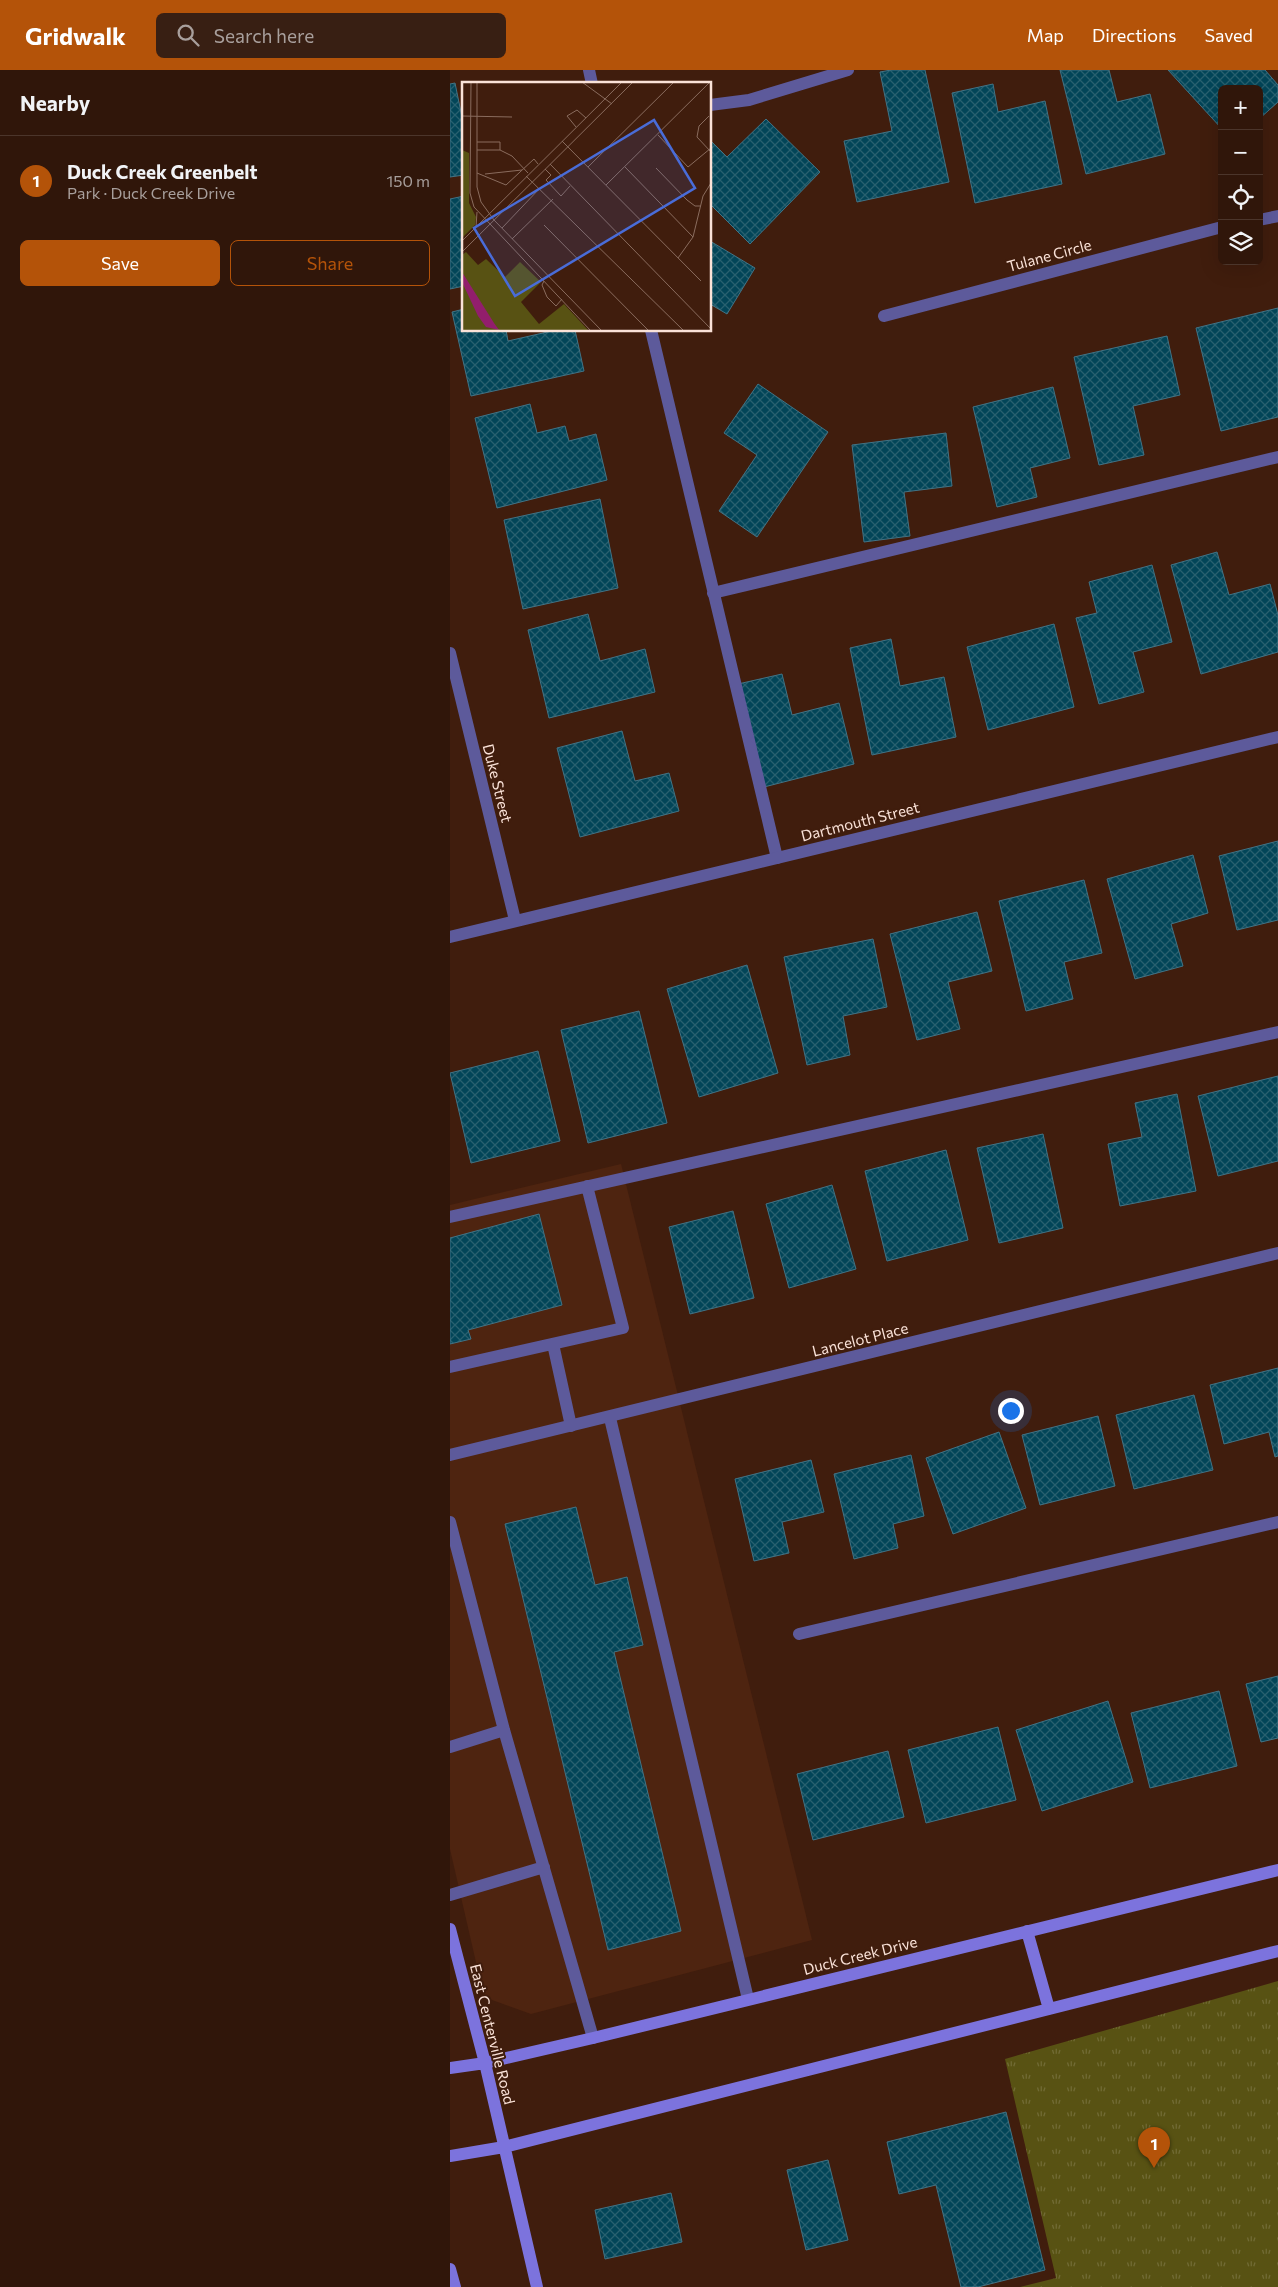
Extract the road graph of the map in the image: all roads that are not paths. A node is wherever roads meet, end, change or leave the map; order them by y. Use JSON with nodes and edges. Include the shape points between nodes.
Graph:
{"nodes":[{"id":1,"x":848,"y":70,"type":"edge"},
{"id":2,"x":711,"y":105,"type":"edge"},
{"id":3,"x":1278,"y":216,"type":"edge"},
{"id":4,"x":1263,"y":219,"type":"edge"},
{"id":5,"x":1218,"y":228,"type":"edge"},
{"id":6,"x":884,"y":316,"type":"dead end"},
{"id":7,"x":651,"y":331,"type":"edge"},
{"id":8,"x":1278,"y":456,"type":"edge"},
{"id":9,"x":713,"y":593,"type":"junction"},
{"id":10,"x":450,"y":653,"type":"edge"},
{"id":11,"x":1278,"y":737,"type":"edge"},
{"id":12,"x":777,"y":858,"type":"junction"},
{"id":13,"x":515,"y":920,"type":"junction"},
{"id":14,"x":450,"y":937,"type":"edge"},
{"id":15,"x":1278,"y":1032,"type":"edge"},
{"id":16,"x":587,"y":1186,"type":"junction"},
{"id":17,"x":450,"y":1217,"type":"edge"},
{"id":18,"x":1278,"y":1253,"type":"edge"},
{"id":19,"x":553,"y":1344,"type":"junction"},
{"id":20,"x":450,"y":1367,"type":"edge"},
{"id":21,"x":610,"y":1418,"type":"junction"},
{"id":22,"x":571,"y":1426,"type":"junction"},
{"id":23,"x":450,"y":1455,"type":"edge"},
{"id":24,"x":450,"y":1522,"type":"edge"},
{"id":25,"x":1278,"y":1522,"type":"edge"},
{"id":26,"x":463,"y":1574,"type":"junction"},
{"id":27,"x":450,"y":1578,"type":"edge"},
{"id":28,"x":799,"y":1634,"type":"dead end"},
{"id":29,"x":504,"y":1730,"type":"junction"},
{"id":30,"x":450,"y":1747,"type":"edge"},
{"id":31,"x":544,"y":1867,"type":"junction"},
{"id":32,"x":1278,"y":1870,"type":"edge"},
{"id":33,"x":450,"y":1895,"type":"edge"},
{"id":34,"x":450,"y":1928,"type":"edge"},
{"id":35,"x":1027,"y":1931,"type":"junction"},
{"id":36,"x":1278,"y":1951,"type":"edge"},
{"id":37,"x":748,"y":1999,"type":"junction"},
{"id":38,"x":1049,"y":2009,"type":"junction"},
{"id":39,"x":593,"y":2038,"type":"junction"},
{"id":40,"x":485,"y":2063,"type":"junction"},
{"id":41,"x":450,"y":2068,"type":"edge"},
{"id":42,"x":504,"y":2147,"type":"junction"},
{"id":43,"x":450,"y":2156,"type":"edge"},
{"id":44,"x":450,"y":2269,"type":"edge"},
{"id":45,"x":455,"y":2287,"type":"edge"},
{"id":46,"x":537,"y":2287,"type":"edge"}],
"edges":[{"from":1,"to":2,"type":"street","via":[[749,100]]},
{"from":3,"to":4,"type":"street"},
{"from":5,"to":6,"type":"street","name":"Tulane Circle"},
{"from":7,"to":9,"type":"street"},
{"from":8,"to":9,"type":"street"},
{"from":9,"to":12,"type":"street"},
{"from":10,"to":13,"type":"street","name":"Duke Street"},
{"from":11,"to":12,"type":"street","name":"Dartmouth Street"},
{"from":12,"to":13,"type":"street","name":"Dartmouth Street"},
{"from":13,"to":14,"type":"street","name":"Dartmouth Street"},
{"from":15,"to":16,"type":"street"},
{"from":16,"to":17,"type":"street"},
{"from":16,"to":19,"type":"street","via":[[623,1328]]},
{"from":18,"to":21,"type":"street","name":"Lancelot Place"},
{"from":19,"to":20,"type":"street"},
{"from":19,"to":22,"type":"street"},
{"from":21,"to":22,"type":"street","name":"Lancelot Place"},
{"from":21,"to":37,"type":"street"},
{"from":22,"to":23,"type":"street","name":"Lancelot Place"},
{"from":24,"to":26,"type":"street"},
{"from":25,"to":28,"type":"street"},
{"from":26,"to":27,"type":"street"},
{"from":26,"to":29,"type":"street"},
{"from":29,"to":30,"type":"street"},
{"from":29,"to":31,"type":"street"},
{"from":31,"to":33,"type":"street"},
{"from":31,"to":39,"type":"street"},
{"from":32,"to":35,"type":"main road","name":"Duck Creek Drive"},
{"from":34,"to":40,"type":"main road","name":"East Centerville Road"},
{"from":35,"to":37,"type":"main road","name":"Duck Creek Drive"},
{"from":35,"to":38,"type":"main road"},
{"from":36,"to":38,"type":"main road"},
{"from":37,"to":39,"type":"main road","name":"Duck Creek Drive"},
{"from":38,"to":42,"type":"main road"},
{"from":39,"to":40,"type":"main road","name":"Duck Creek Drive"},
{"from":40,"to":41,"type":"main road","name":"Duck Creek Drive"},
{"from":40,"to":42,"type":"main road","name":"East Centerville Road"},
{"from":42,"to":43,"type":"main road"},
{"from":42,"to":46,"type":"main road","name":"East Centerville Road"},
{"from":44,"to":45,"type":"main road"}]}
